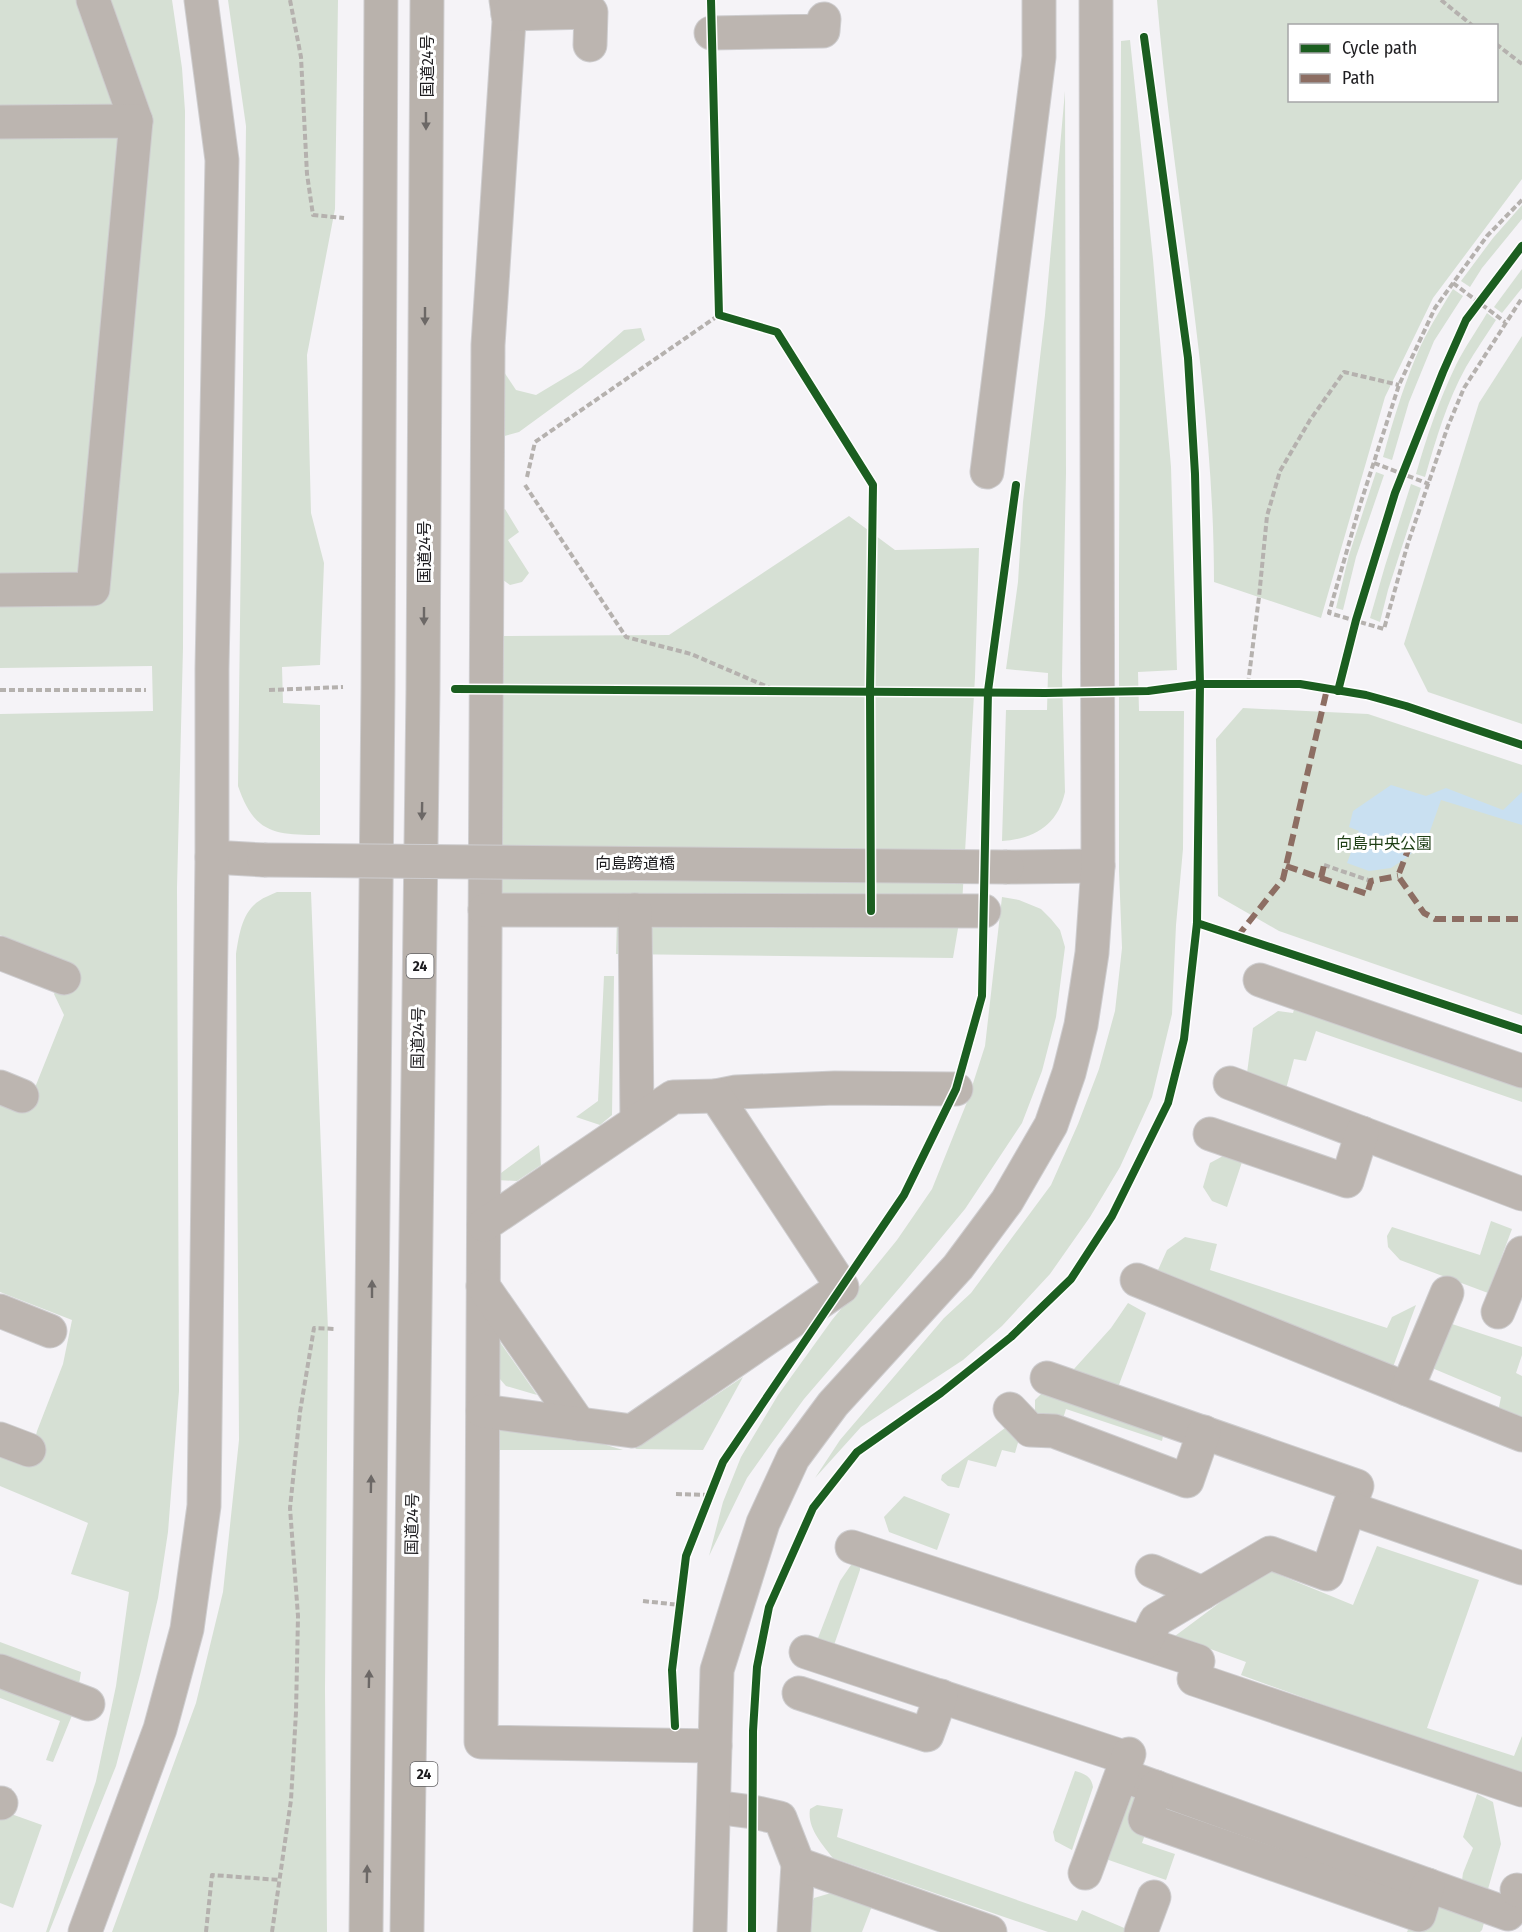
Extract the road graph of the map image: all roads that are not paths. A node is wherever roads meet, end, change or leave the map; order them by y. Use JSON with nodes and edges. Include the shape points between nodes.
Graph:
{"nodes":[{"id":1,"x":93,"y":0,"type":"edge"},
{"id":2,"x":201,"y":0,"type":"edge"},
{"id":3,"x":381,"y":0,"type":"edge"},
{"id":4,"x":427,"y":0,"type":"edge"},
{"id":5,"x":1039,"y":0,"type":"edge"},
{"id":6,"x":1096,"y":0,"type":"edge"},
{"id":7,"x":507,"y":7,"type":"edge"},
{"id":8,"x":824,"y":19,"type":"dead end"},
{"id":9,"x":711,"y":33,"type":"dead end"},
{"id":10,"x":590,"y":45,"type":"dead end"},
{"id":11,"x":136,"y":121,"type":"junction"},
{"id":12,"x":0,"y":122,"type":"edge"},
{"id":13,"x":987,"y":472,"type":"dead end"},
{"id":14,"x":0,"y":590,"type":"edge"},
{"id":15,"x":212,"y":857,"type":"junction"},
{"id":16,"x":1098,"y":866,"type":"junction"},
{"id":17,"x":485,"y":910,"type":"junction"},
{"id":18,"x":635,"y":910,"type":"junction"},
{"id":19,"x":984,"y":911,"type":"dead end"},
{"id":20,"x":0,"y":953,"type":"edge"},
{"id":21,"x":64,"y":978,"type":"dead end"},
{"id":22,"x":1260,"y":980,"type":"dead end"},
{"id":23,"x":1522,"y":1071,"type":"edge"},
{"id":24,"x":1230,"y":1083,"type":"dead end"},
{"id":25,"x":956,"y":1089,"type":"dead end"},
{"id":26,"x":716,"y":1096,"type":"junction"},
{"id":27,"x":637,"y":1121,"type":"junction"},
{"id":28,"x":1362,"y":1133,"type":"junction"},
{"id":29,"x":1210,"y":1134,"type":"dead end"},
{"id":30,"x":1522,"y":1194,"type":"edge"},
{"id":31,"x":484,"y":1225,"type":"junction"},
{"id":32,"x":1522,"y":1253,"type":"edge"},
{"id":33,"x":1137,"y":1280,"type":"dead end"},
{"id":34,"x":483,"y":1286,"type":"junction"},
{"id":35,"x":1447,"y":1293,"type":"dead end"},
{"id":36,"x":0,"y":1311,"type":"edge"},
{"id":37,"x":1498,"y":1312,"type":"dead end"},
{"id":38,"x":50,"y":1331,"type":"dead end"},
{"id":39,"x":1047,"y":1378,"type":"dead end"},
{"id":40,"x":1407,"y":1389,"type":"junction"},
{"id":41,"x":1010,"y":1409,"type":"dead end"},
{"id":42,"x":483,"y":1411,"type":"junction"},
{"id":43,"x":579,"y":1425,"type":"junction"},
{"id":44,"x":1204,"y":1432,"type":"junction"},
{"id":45,"x":1522,"y":1435,"type":"edge"},
{"id":46,"x":1349,"y":1508,"type":"junction"},
{"id":47,"x":852,"y":1547,"type":"dead end"},
{"id":48,"x":1522,"y":1568,"type":"edge"},
{"id":49,"x":1152,"y":1570,"type":"dead end"},
{"id":50,"x":1202,"y":1593,"type":"junction"},
{"id":51,"x":410,"y":1617,"type":"junction"},
{"id":52,"x":1145,"y":1643,"type":"junction"},
{"id":53,"x":806,"y":1652,"type":"dead end"},
{"id":54,"x":0,"y":1671,"type":"edge"},
{"id":55,"x":799,"y":1693,"type":"dead end"},
{"id":56,"x":941,"y":1696,"type":"junction"},
{"id":57,"x":87,"y":1704,"type":"dead end"},
{"id":58,"x":715,"y":1746,"type":"junction"},
{"id":59,"x":1126,"y":1762,"type":"junction"},
{"id":60,"x":1522,"y":1790,"type":"edge"},
{"id":61,"x":714,"y":1807,"type":"junction"},
{"id":62,"x":798,"y":1864,"type":"junction"},
{"id":63,"x":1085,"y":1873,"type":"dead end"},
{"id":64,"x":1154,"y":1897,"type":"dead end"},
{"id":65,"x":1516,"y":1899,"type":"edge"},
{"id":66,"x":85,"y":1932,"type":"edge"},
{"id":67,"x":366,"y":1932,"type":"edge"},
{"id":68,"x":407,"y":1932,"type":"edge"},
{"id":69,"x":425,"y":1932,"type":"edge"},
{"id":70,"x":710,"y":1932,"type":"edge"},
{"id":71,"x":794,"y":1932,"type":"edge"},
{"id":72,"x":990,"y":1932,"type":"edge"},
{"id":73,"x":1141,"y":1932,"type":"edge"}],
"edges":[{"from":1,"to":11,"type":"street"},
{"from":2,"to":15,"type":"street","via":[[222,160]]},
{"from":67,"to":3,"type":"highway","one_way":true},
{"from":4,"to":51,"type":"highway","name":"国道24号","number":"24","one_way":true,"via":[[423,688]]},
{"from":5,"to":13,"type":"street","via":[[1039,57]]},
{"from":6,"to":16,"type":"street"},
{"from":7,"to":10,"type":"street","via":[[591,12]]},
{"from":7,"to":17,"type":"street","via":[[488,345]]},
{"from":8,"to":9,"type":"street","via":[[824,31]]},
{"from":11,"to":12,"type":"street"},
{"from":11,"to":14,"type":"street","via":[[93,589]]},
{"from":15,"to":16,"type":"street","name":"向島跨道橋","bridge":true},
{"from":15,"to":66,"type":"street","via":[[204,1506],[187,1629],[160,1729]]},
{"from":16,"to":58,"type":"street","via":[[1092,953],[1081,1025],[1051,1125],[1007,1201],[958,1267],[833,1404],[793,1458],[764,1523],[717,1670]]},
{"from":17,"to":18,"type":"street"},
{"from":17,"to":31,"type":"street"},
{"from":18,"to":19,"type":"street"},
{"from":18,"to":27,"type":"street"},
{"from":20,"to":21,"type":"street"},
{"from":22,"to":23,"type":"street"},
{"from":24,"to":28,"type":"street"},
{"from":25,"to":26,"type":"street","via":[[835,1088]]},
{"from":26,"to":27,"type":"street","via":[[674,1097]]},
{"from":26,"to":43,"type":"street","via":[[842,1287],[632,1431]]},
{"from":27,"to":31,"type":"street"},
{"from":28,"to":29,"type":"street","via":[[1347,1181]]},
{"from":28,"to":30,"type":"street"},
{"from":31,"to":34,"type":"street"},
{"from":32,"to":37,"type":"street"},
{"from":33,"to":40,"type":"street"},
{"from":34,"to":42,"type":"street"},
{"from":34,"to":43,"type":"street"},
{"from":35,"to":40,"type":"street"},
{"from":36,"to":38,"type":"street"},
{"from":39,"to":44,"type":"street"},
{"from":40,"to":45,"type":"street"},
{"from":41,"to":44,"type":"street","via":[[1030,1430],[1054,1431],[1187,1481]]},
{"from":42,"to":43,"type":"street"},
{"from":42,"to":58,"type":"street","via":[[481,1742]]},
{"from":44,"to":46,"type":"street","via":[[1357,1486]]},
{"from":46,"to":48,"type":"street"},
{"from":46,"to":50,"type":"street","via":[[1327,1574],[1270,1553]]},
{"from":47,"to":52,"type":"street"},
{"from":49,"to":50,"type":"street"},
{"from":50,"to":52,"type":"street","via":[[1156,1620]]},
{"from":51,"to":68,"type":"highway","name":"国道24号","number":"24"},
{"from":51,"to":69,"type":"highway","number":"24","via":[[423,1680]]},
{"from":52,"to":60,"type":"street","via":[[1198,1661],[1194,1678]]},
{"from":53,"to":56,"type":"street"},
{"from":54,"to":57,"type":"street"},
{"from":55,"to":56,"type":"street","via":[[927,1735]]},
{"from":56,"to":59,"type":"street"},
{"from":58,"to":61,"type":"street"},
{"from":59,"to":63,"type":"street"},
{"from":59,"to":65,"type":"street","via":[[1156,1787],[1428,1885]]},
{"from":61,"to":62,"type":"street","via":[[780,1818]]},
{"from":61,"to":70,"type":"street"},
{"from":62,"to":71,"type":"street"},
{"from":62,"to":72,"type":"street"},
{"from":64,"to":73,"type":"street"}]}
